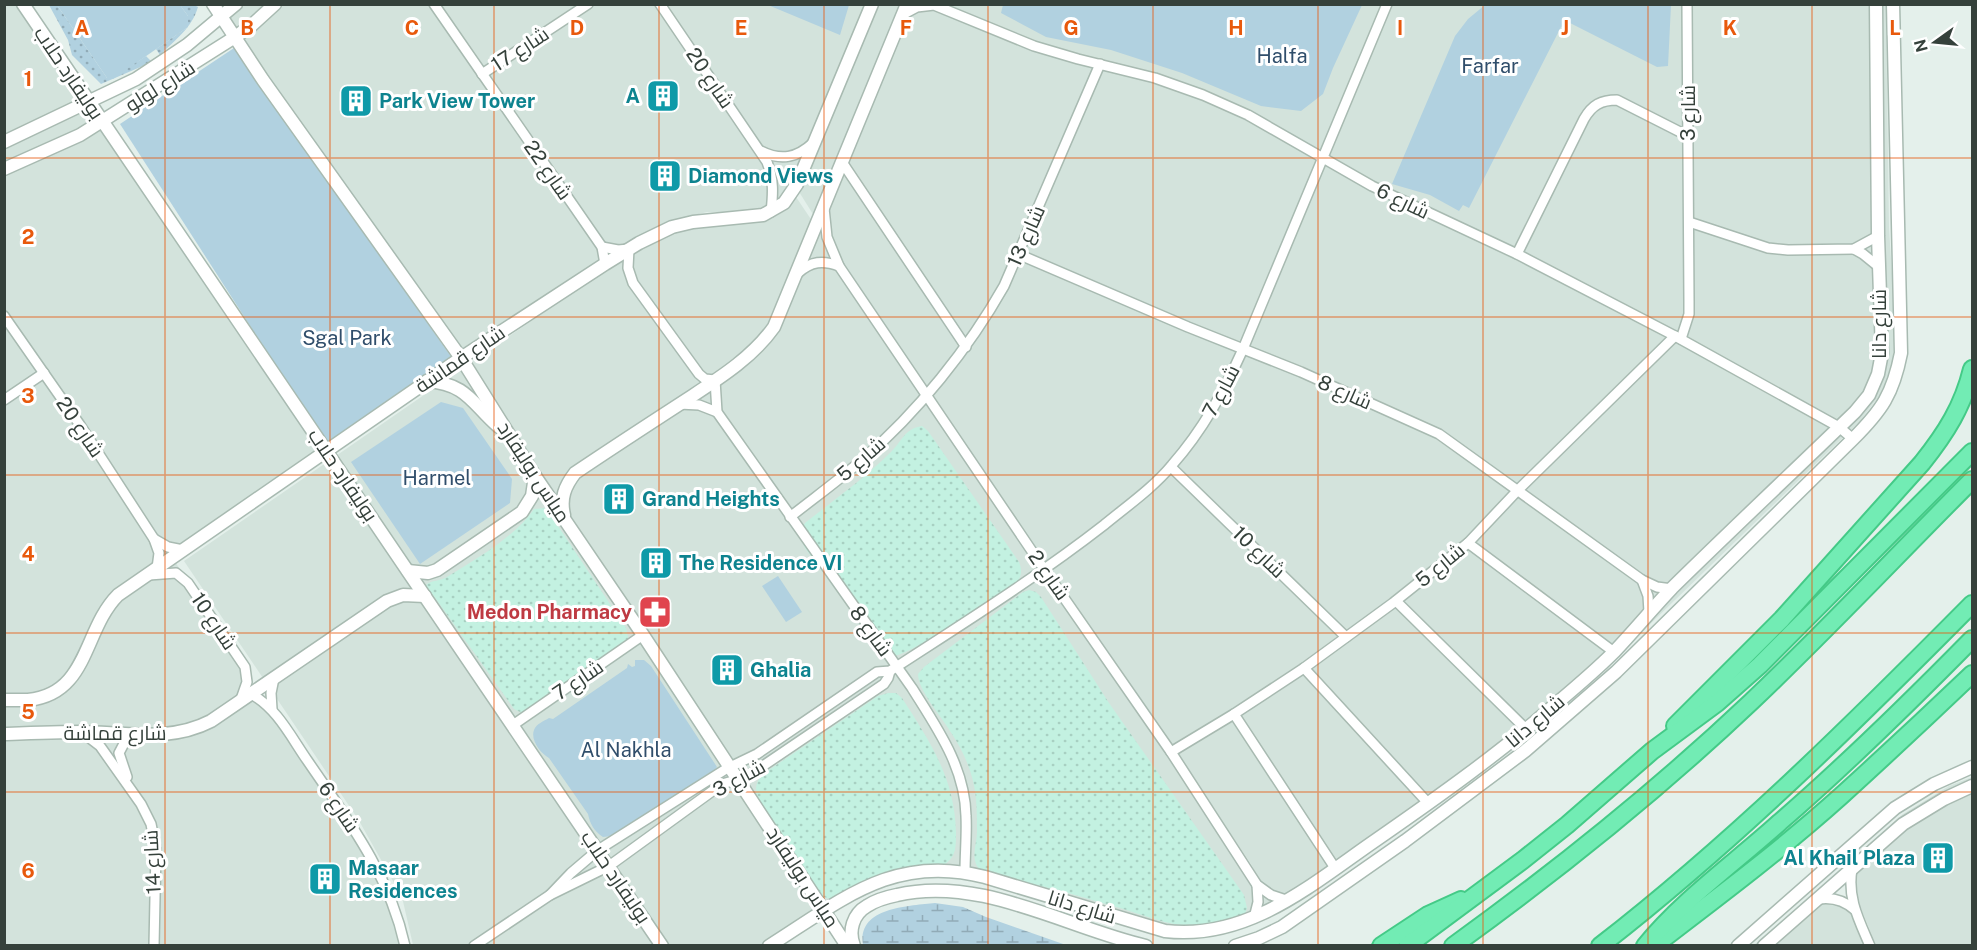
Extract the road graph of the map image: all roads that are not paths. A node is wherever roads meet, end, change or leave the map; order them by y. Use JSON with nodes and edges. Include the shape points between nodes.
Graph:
{"nodes":[{"id":1,"x":22,"y":4,"type":"edge"},
{"id":2,"x":213,"y":4,"type":"edge"},
{"id":3,"x":236,"y":4,"type":"edge"},
{"id":4,"x":275,"y":4,"type":"edge"},
{"id":5,"x":434,"y":4,"type":"edge"},
{"id":6,"x":588,"y":4,"type":"edge"},
{"id":7,"x":660,"y":4,"type":"edge"},
{"id":8,"x":872,"y":4,"type":"edge"},
{"id":9,"x":1388,"y":4,"type":"edge"},
{"id":10,"x":1688,"y":4,"type":"edge"},
{"id":11,"x":1876,"y":4,"type":"edge"},
{"id":12,"x":1893,"y":4,"type":"edge"},
{"id":13,"x":934,"y":5,"type":"edge"},
{"id":14,"x":905,"y":10,"type":"edge"},
{"id":15,"x":221,"y":17,"type":"junction"},
{"id":16,"x":235,"y":37,"type":"junction"},
{"id":17,"x":1100,"y":64,"type":"junction"},
{"id":18,"x":482,"y":74,"type":"junction"},
{"id":19,"x":88,"y":102,"type":"junction"},
{"id":20,"x":102,"y":122,"type":"junction"},
{"id":21,"x":1688,"y":136,"type":"junction"},
{"id":22,"x":4,"y":141,"type":"edge"},
{"id":23,"x":813,"y":143,"type":"junction"},
{"id":24,"x":760,"y":151,"type":"junction"},
{"id":25,"x":1325,"y":158,"type":"junction"},
{"id":26,"x":842,"y":162,"type":"junction"},
{"id":27,"x":4,"y":169,"type":"edge"},
{"id":28,"x":824,"y":205,"type":"junction"},
{"id":29,"x":771,"y":212,"type":"junction"},
{"id":30,"x":1689,"y":222,"type":"junction"},
{"id":31,"x":1878,"y":236,"type":"junction"},
{"id":32,"x":602,"y":247,"type":"junction"},
{"id":33,"x":629,"y":249,"type":"junction"},
{"id":34,"x":1854,"y":249,"type":"junction"},
{"id":35,"x":1018,"y":254,"type":"junction"},
{"id":36,"x":1517,"y":254,"type":"junction"},
{"id":37,"x":605,"y":264,"type":"junction"},
{"id":38,"x":839,"y":266,"type":"junction"},
{"id":39,"x":1879,"y":267,"type":"junction"},
{"id":40,"x":797,"y":274,"type":"junction"},
{"id":41,"x":4,"y":316,"type":"edge"},
{"id":42,"x":1678,"y":338,"type":"junction"},
{"id":43,"x":966,"y":347,"type":"junction"},
{"id":44,"x":1243,"y":349,"type":"junction"},
{"id":45,"x":461,"y":358,"type":"junction"},
{"id":46,"x":1972,"y":369,"type":"edge"},
{"id":47,"x":44,"y":373,"type":"junction"},
{"id":48,"x":715,"y":380,"type":"junction"},
{"id":49,"x":427,"y":381,"type":"junction"},
{"id":50,"x":1970,"y":386,"type":"edge"},
{"id":51,"x":926,"y":393,"type":"junction"},
{"id":52,"x":4,"y":400,"type":"edge"},
{"id":53,"x":679,"y":404,"type":"junction"},
{"id":54,"x":717,"y":412,"type":"junction"},
{"id":55,"x":1839,"y":427,"type":"junction"},
{"id":56,"x":508,"y":433,"type":"junction"},
{"id":57,"x":1853,"y":439,"type":"junction"},
{"id":58,"x":327,"y":451,"type":"junction"},
{"id":59,"x":1972,"y":452,"type":"edge"},
{"id":60,"x":1171,"y":466,"type":"junction"},
{"id":61,"x":535,"y":476,"type":"junction"},
{"id":62,"x":1972,"y":480,"type":"edge"},
{"id":63,"x":1518,"y":490,"type":"junction"},
{"id":64,"x":790,"y":517,"type":"junction"},
{"id":65,"x":565,"y":519,"type":"junction"},
{"id":66,"x":154,"y":539,"type":"junction"},
{"id":67,"x":1468,"y":543,"type":"junction"},
{"id":68,"x":183,"y":550,"type":"junction"},
{"id":69,"x":1044,"y":569,"type":"junction"},
{"id":70,"x":408,"y":571,"type":"junction"},
{"id":71,"x":152,"y":572,"type":"junction"},
{"id":72,"x":1642,"y":580,"type":"junction"},
{"id":73,"x":1672,"y":589,"type":"junction"},
{"id":74,"x":425,"y":596,"type":"junction"},
{"id":75,"x":1396,"y":601,"type":"junction"},
{"id":76,"x":1972,"y":604,"type":"edge"},
{"id":77,"x":1649,"y":612,"type":"junction"},
{"id":78,"x":643,"y":635,"type":"junction"},
{"id":79,"x":1346,"y":637,"type":"junction"},
{"id":80,"x":1972,"y":639,"type":"edge"},
{"id":81,"x":1614,"y":652,"type":"junction"},
{"id":82,"x":1304,"y":668,"type":"junction"},
{"id":83,"x":893,"y":669,"type":"junction"},
{"id":84,"x":1972,"y":675,"type":"edge"},
{"id":85,"x":274,"y":678,"type":"junction"},
{"id":86,"x":251,"y":694,"type":"junction"},
{"id":87,"x":4,"y":700,"type":"edge"},
{"id":88,"x":240,"y":702,"type":"junction"},
{"id":89,"x":272,"y":709,"type":"junction"},
{"id":90,"x":1234,"y":714,"type":"junction"},
{"id":91,"x":513,"y":725,"type":"junction"},
{"id":92,"x":1526,"y":729,"type":"junction"},
{"id":93,"x":80,"y":732,"type":"junction"},
{"id":94,"x":4,"y":734,"type":"edge"},
{"id":95,"x":129,"y":734,"type":"junction"},
{"id":96,"x":1652,"y":751,"type":"junction"},
{"id":97,"x":1171,"y":752,"type":"junction"},
{"id":98,"x":730,"y":767,"type":"junction"},
{"id":99,"x":1972,"y":767,"type":"edge"},
{"id":100,"x":738,"y":779,"type":"junction"},
{"id":101,"x":128,"y":785,"type":"junction"},
{"id":102,"x":1972,"y":786,"type":"edge"},
{"id":103,"x":1428,"y":803,"type":"junction"},
{"id":104,"x":598,"y":850,"type":"junction"},
{"id":105,"x":609,"y":866,"type":"junction"},
{"id":106,"x":1335,"y":868,"type":"junction"},
{"id":107,"x":1852,"y":869,"type":"junction"},
{"id":108,"x":965,"y":872,"type":"junction"},
{"id":109,"x":1257,"y":885,"type":"junction"},
{"id":110,"x":1479,"y":894,"type":"junction"},
{"id":111,"x":550,"y":895,"type":"junction"},
{"id":112,"x":1819,"y":899,"type":"junction"},
{"id":113,"x":1286,"y":900,"type":"junction"},
{"id":114,"x":1855,"y":909,"type":"junction"},
{"id":115,"x":825,"y":911,"type":"junction"},
{"id":116,"x":1254,"y":918,"type":"junction"},
{"id":117,"x":154,"y":945,"type":"edge"},
{"id":118,"x":405,"y":945,"type":"edge"},
{"id":119,"x":474,"y":945,"type":"edge"},
{"id":120,"x":662,"y":945,"type":"edge"},
{"id":121,"x":769,"y":945,"type":"edge"},
{"id":122,"x":848,"y":945,"type":"edge"},
{"id":123,"x":854,"y":945,"type":"edge"},
{"id":124,"x":1146,"y":945,"type":"edge"},
{"id":125,"x":1235,"y":945,"type":"edge"},
{"id":126,"x":1381,"y":945,"type":"edge"},
{"id":127,"x":1407,"y":945,"type":"edge"},
{"id":128,"x":1453,"y":945,"type":"edge"},
{"id":129,"x":1600,"y":945,"type":"edge"},
{"id":130,"x":1645,"y":945,"type":"edge"},
{"id":131,"x":1654,"y":945,"type":"edge"},
{"id":132,"x":1738,"y":945,"type":"edge"},
{"id":133,"x":1764,"y":945,"type":"edge"},
{"id":134,"x":1870,"y":945,"type":"edge"}],
"edges":[{"from":1,"to":19,"type":"street","name":"بوليفارد حلاب"},
{"from":2,"to":15,"type":"street","name":"مياس بوليفارد"},
{"from":3,"to":15,"type":"street","name":"شارع لولو"},
{"from":4,"to":16,"type":"street","name":"شارع لولو"},
{"from":5,"to":18,"type":"street","name":"شارع 22"},
{"from":6,"to":18,"type":"street","name":"شارع 17"},
{"from":7,"to":24,"type":"street","name":"شارع 20"},
{"from":8,"to":23,"type":"street"},
{"from":9,"to":25,"type":"street"},
{"from":10,"to":21,"type":"street","name":"شارع 3"},
{"from":11,"to":31,"type":"street","name":"شارع دانا"},
{"from":12,"to":57,"type":"street","name":"شارع دانا","via":[[1901,353],[1887,399]]},
{"from":13,"to":14,"type":"street","name":"شارع 6"},
{"from":13,"to":17,"type":"street","name":"شارع 6","via":[[1034,46]]},
{"from":14,"to":26,"type":"street"},
{"from":15,"to":16,"type":"street","name":"مياس بوليفارد"},
{"from":15,"to":19,"type":"street","name":"شارع لولو","via":[[136,80]]},
{"from":16,"to":20,"type":"street","name":"شارع لولو"},
{"from":16,"to":45,"type":"street","name":"مياس بوليفارد"},
{"from":17,"to":25,"type":"street","name":"شارع 6","via":[[1203,95]]},
{"from":17,"to":35,"type":"street","name":"شارع 13"},
{"from":18,"to":32,"type":"street","name":"شارع 22"},
{"from":19,"to":20,"type":"street","name":"بوليفارد حلاب"},
{"from":19,"to":22,"type":"street","name":"شارع لولو"},
{"from":20,"to":27,"type":"street","name":"شارع لولو"},
{"from":20,"to":58,"type":"street","name":"بوليفارد حلاب"},
{"from":21,"to":30,"type":"street","name":"شارع 3"},
{"from":21,"to":36,"type":"street","via":[[1617,100],[1597,103],[1584,119]]},
{"from":23,"to":24,"type":"street","via":[[794,156],[782,158]]},
{"from":23,"to":29,"type":"street","via":[[797,184],[784,203]]},
{"from":24,"to":29,"type":"street","name":"شارع 20","via":[[772,176]]},
{"from":25,"to":36,"type":"street","name":"شارع 6","via":[[1372,186]]},
{"from":25,"to":44,"type":"street","name":"شارع 7"},
{"from":26,"to":28,"type":"street"},
{"from":26,"to":43,"type":"street"},
{"from":28,"to":38,"type":"street","name":"شارع 2","via":[[827,237]]},
{"from":28,"to":40,"type":"street"},
{"from":29,"to":33,"type":"street","name":"شارع قماشة","via":[[681,225]]},
{"from":30,"to":34,"type":"street","via":[[1768,248]]},
{"from":30,"to":42,"type":"street","name":"شارع 3","via":[[1689,314]]},
{"from":31,"to":34,"type":"street"},
{"from":31,"to":39,"type":"street","name":"شارع دانا"},
{"from":32,"to":33,"type":"street"},
{"from":32,"to":37,"type":"street","name":"شارع 22"},
{"from":33,"to":37,"type":"street","name":"شارع قماشة"},
{"from":33,"to":48,"type":"street","via":[[628,268],[633,283],[699,374]]},
{"from":34,"to":39,"type":"street"},
{"from":35,"to":43,"type":"street","name":"شارع 13","via":[[987,316]]},
{"from":35,"to":44,"type":"street","name":"شارع 8"},
{"from":36,"to":42,"type":"street","name":"شارع 6"},
{"from":37,"to":45,"type":"street","name":"شارع قماشة"},
{"from":38,"to":40,"type":"street","via":[[816,262]]},
{"from":38,"to":51,"type":"street","name":"شارع 2"},
{"from":39,"to":55,"type":"street","name":"شارع دانا","via":[[1882,352],[1878,374],[1869,394]]},
{"from":40,"to":48,"type":"street","via":[[764,341]]},
{"from":41,"to":47,"type":"street","name":"شارع 20"},
{"from":42,"to":55,"type":"street","name":"شارع 6"},
{"from":42,"to":63,"type":"street","name":"شارع 5"},
{"from":43,"to":51,"type":"street","name":"شارع 13"},
{"from":44,"to":60,"type":"street","name":"شارع 7","via":[[1199,432]]},
{"from":44,"to":63,"type":"street","name":"شارع 8","via":[[1439,434]]},
{"from":45,"to":49,"type":"street","name":"شارع قماشة"},
{"from":45,"to":56,"type":"street","name":"مياس بوليفارد"},
{"from":46,"to":50,"type":"highway"},
{"from":47,"to":52,"type":"street"},
{"from":47,"to":66,"type":"street","name":"شارع 20"},
{"from":48,"to":53,"type":"street"},
{"from":48,"to":54,"type":"street"},
{"from":49,"to":56,"type":"street","via":[[454,386],[466,393]]},
{"from":49,"to":58,"type":"street","name":"شارع قماشة"},
{"from":50,"to":96,"type":"highway","via":[[1948,428],[1922,463],[1782,619]]},
{"from":51,"to":64,"type":"street","name":"شارع 5","via":[[862,460]]},
{"from":51,"to":69,"type":"street","name":"شارع 2"},
{"from":53,"to":54,"type":"street","via":[[699,405]]},
{"from":53,"to":65,"type":"street","via":[[575,473],[563,495]]},
{"from":54,"to":64,"type":"street","name":"شارع 8"},
{"from":55,"to":57,"type":"street","name":"شارع 6"},
{"from":55,"to":73,"type":"street","name":"شارع دانا"},
{"from":56,"to":61,"type":"street","name":"مياس بوليفارد"},
{"from":57,"to":125,"type":"street","name":"شارع دانا","via":[[1616,672],[1525,751],[1296,917],[1259,938]]},
{"from":58,"to":68,"type":"street","name":"شارع قماشة"},
{"from":58,"to":70,"type":"street","name":"بوليفارد حلاب"},
{"from":59,"to":96,"type":"highway","via":[[1760,665]]},
{"from":60,"to":69,"type":"street","name":"شارع 7","via":[[1111,519]]},
{"from":60,"to":79,"type":"street","name":"شارع 10"},
{"from":61,"to":65,"type":"street","name":"مياس بوليفارد"},
{"from":61,"to":70,"type":"street","via":[[532,496],[522,512],[437,570]]},
{"from":62,"to":128,"type":"highway","via":[[1800,655],[1701,747],[1598,835]]},
{"from":63,"to":67,"type":"street","name":"شارع 5"},
{"from":63,"to":72,"type":"street","name":"شارع 8"},
{"from":64,"to":83,"type":"street","name":"شارع 8"},
{"from":65,"to":78,"type":"street","name":"مياس بوليفارد"},
{"from":66,"to":68,"type":"street"},
{"from":66,"to":71,"type":"street","name":"شارع 20","via":[[159,553]]},
{"from":67,"to":75,"type":"street","name":"شارع 5"},
{"from":67,"to":81,"type":"street"},
{"from":68,"to":71,"type":"street","name":"شارع قماشة"},
{"from":69,"to":83,"type":"street","name":"شارع 3"},
{"from":69,"to":97,"type":"street","name":"شارع 2"},
{"from":70,"to":74,"type":"street","name":"بوليفارد حلاب"},
{"from":71,"to":87,"type":"street","name":"شارع قماشة","via":[[118,595],[104,611],[84,660],[68,682],[29,700]]},
{"from":71,"to":88,"type":"street","name":"شارع 10","via":[[176,573],[188,583],[245,667],[247,682]]},
{"from":72,"to":73,"type":"street","name":"شارع 8"},
{"from":72,"to":77,"type":"street"},
{"from":73,"to":77,"type":"street","name":"شارع دانا"},
{"from":74,"to":85,"type":"street","name":"شارع قماشة","via":[[394,597]]},
{"from":74,"to":91,"type":"street","name":"بوليفارد حلاب"},
{"from":75,"to":79,"type":"street","name":"شارع 5"},
{"from":75,"to":92,"type":"street"},
{"from":76,"to":129,"type":"highway","via":[[1778,795]]},
{"from":77,"to":81,"type":"street","name":"شارع دانا"},
{"from":78,"to":91,"type":"street","name":"شارع 7"},
{"from":78,"to":98,"type":"street","name":"مياس بوليفارد"},
{"from":79,"to":82,"type":"street","name":"شارع 5"},
{"from":80,"to":130,"type":"highway","via":[[1844,765],[1682,906]]},
{"from":81,"to":92,"type":"street","name":"شارع دانا"},
{"from":82,"to":90,"type":"street","name":"شارع 5"},
{"from":82,"to":103,"type":"street"},
{"from":83,"to":98,"type":"street","name":"شارع 3","via":[[877,672],[757,754]]},
{"from":83,"to":100,"type":"street","name":"شارع 3","via":[[884,684]]},
{"from":83,"to":108,"type":"street","name":"شارع 8","via":[[940,733],[957,768],[966,815]]},
{"from":84,"to":131,"type":"highway","via":[[1803,828]]},
{"from":85,"to":86,"type":"street","name":"شارع قماشة"},
{"from":85,"to":89,"type":"street"},
{"from":86,"to":88,"type":"street","name":"شارع قماشة"},
{"from":86,"to":89,"type":"street","name":"شارع 6"},
{"from":88,"to":95,"type":"street","name":"شارع قماشة","via":[[185,732]]},
{"from":89,"to":118,"type":"street","name":"شارع 6","via":[[375,864],[397,913]]},
{"from":90,"to":97,"type":"street","name":"شارع 5"},
{"from":90,"to":106,"type":"street"},
{"from":91,"to":104,"type":"street","name":"بوليفارد حلاب"},
{"from":92,"to":103,"type":"street","name":"شارع دانا"},
{"from":93,"to":94,"type":"street","name":"شارع قماشة"},
{"from":93,"to":95,"type":"street","name":"شارع قماشة"},
{"from":93,"to":101,"type":"street","name":"شارع 14","via":[[100,746]]},
{"from":95,"to":101,"type":"street","name":"شارع 14","via":[[120,753]]},
{"from":96,"to":110,"type":"highway"},
{"from":97,"to":109,"type":"street","name":"شارع 2"},
{"from":98,"to":100,"type":"street","name":"مياس بوليفارد"},
{"from":98,"to":104,"type":"street","name":"شارع 3"},
{"from":99,"to":132,"type":"street","via":[[1895,808]]},
{"from":100,"to":105,"type":"street","name":"شارع 3","via":[[722,784]]},
{"from":100,"to":115,"type":"street","name":"مياس بوليفارد"},
{"from":101,"to":117,"type":"street","name":"شارع 14","via":[[147,813],[155,837]]},
{"from":102,"to":107,"type":"street","via":[[1903,825]]},
{"from":103,"to":106,"type":"street","name":"شارع دانا"},
{"from":104,"to":105,"type":"street","name":"بوليفارد حلاب"},
{"from":104,"to":111,"type":"street","name":"شارع 3"},
{"from":105,"to":111,"type":"street","name":"شارع 3"},
{"from":105,"to":120,"type":"street","name":"بوليفارد حلاب"},
{"from":106,"to":113,"type":"street","name":"شارع دانا"},
{"from":107,"to":112,"type":"street"},
{"from":107,"to":114,"type":"street"},
{"from":108,"to":115,"type":"street","name":"شارع دانا","via":[[937,869],[895,875]]},
{"from":108,"to":116,"type":"street","name":"شارع دانا","via":[[1165,931],[1200,933]]},
{"from":109,"to":113,"type":"street","name":"شارع 2"},
{"from":109,"to":116,"type":"street"},
{"from":110,"to":126,"type":"highway","via":[[1440,908]]},
{"from":110,"to":127,"type":"highway"},
{"from":111,"to":119,"type":"street","name":"شارع 3"},
{"from":112,"to":114,"type":"street","via":[[1842,901]]},
{"from":112,"to":133,"type":"street"},
{"from":113,"to":116,"type":"street","name":"شارع دانا"},
{"from":114,"to":134,"type":"street"},
{"from":115,"to":121,"type":"street","name":"شارع دانا"},
{"from":115,"to":122,"type":"street","name":"مياس بوليفارد"},
{"from":123,"to":124,"type":"street","name":"شارع دانا","via":[[853,922],[864,907],[894,896],[930,890],[997,899]]}]}
